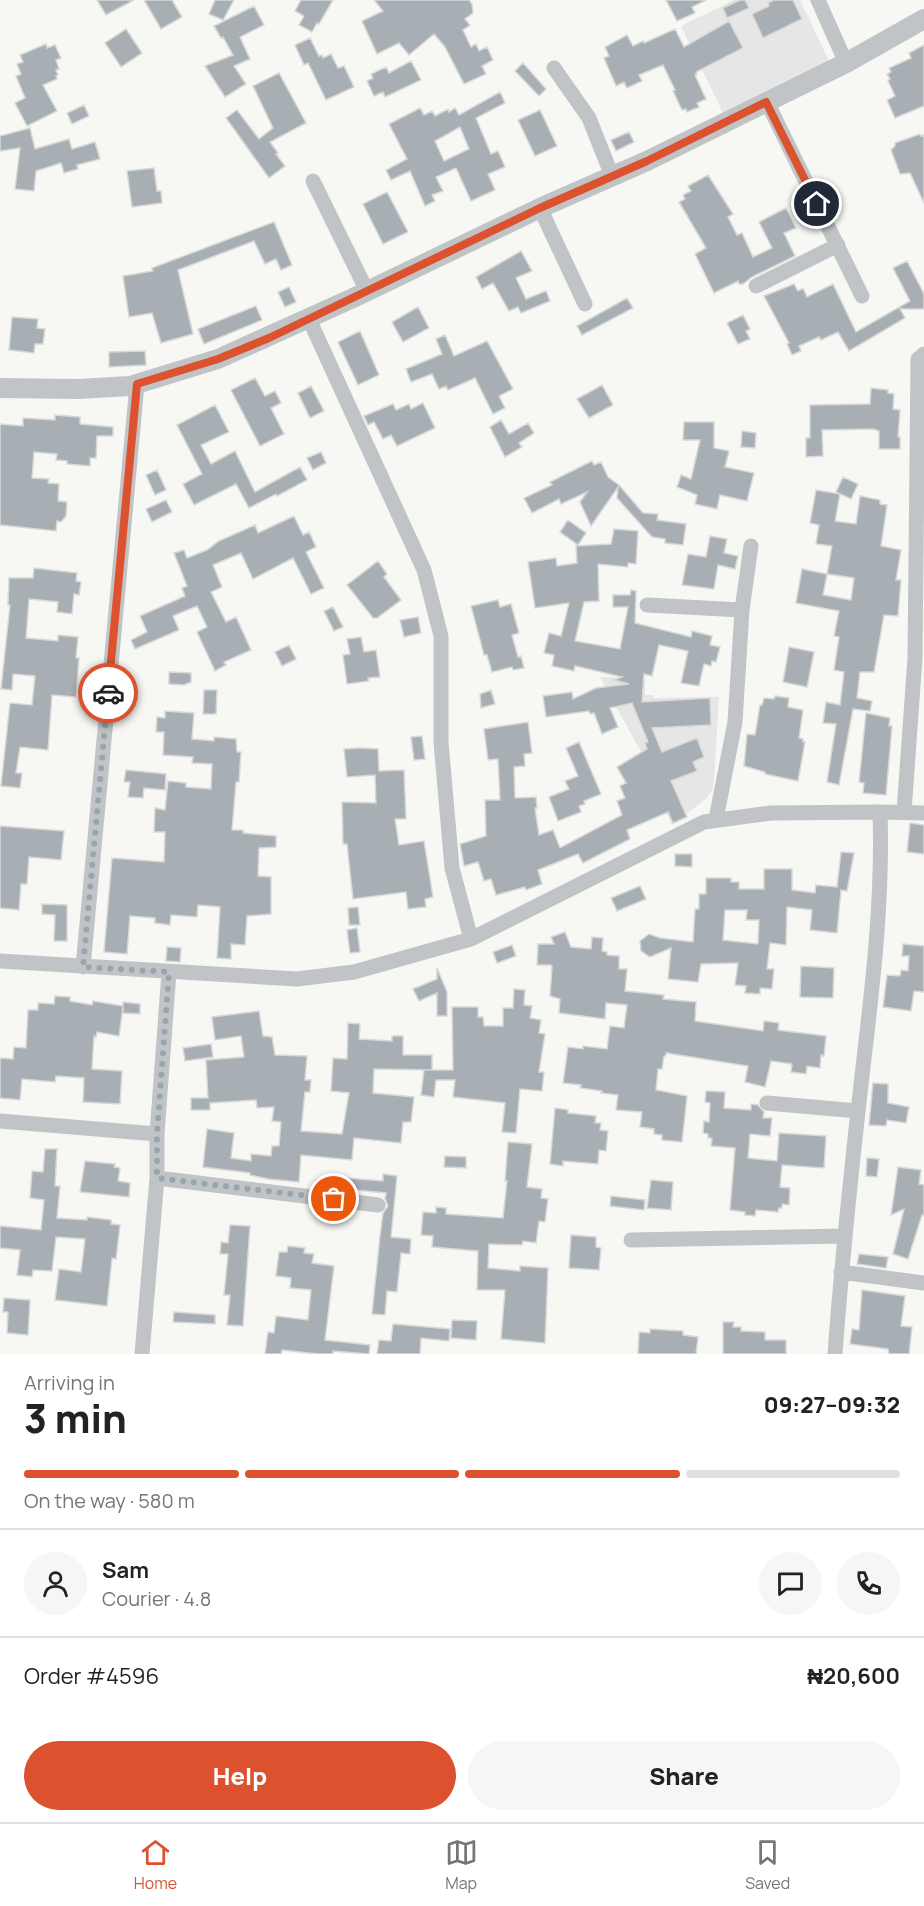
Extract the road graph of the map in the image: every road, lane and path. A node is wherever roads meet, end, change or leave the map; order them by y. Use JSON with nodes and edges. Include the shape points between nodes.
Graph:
{"nodes":[{"id":1,"x":818,"y":0,"type":"edge"},
{"id":2,"x":924,"y":19,"type":"edge"},
{"id":3,"x":846,"y":63,"type":"junction"},
{"id":4,"x":554,"y":68,"type":"dead end"},
{"id":5,"x":766,"y":102,"type":"junction"},
{"id":6,"x":612,"y":176,"type":"junction"},
{"id":7,"x":313,"y":181,"type":"dead end"},
{"id":8,"x":540,"y":208,"type":"junction"},
{"id":9,"x":838,"y":245,"type":"junction"},
{"id":10,"x":756,"y":286,"type":"dead end"},
{"id":11,"x":367,"y":291,"type":"junction"},
{"id":12,"x":862,"y":296,"type":"dead end"},
{"id":13,"x":585,"y":304,"type":"dead end"},
{"id":14,"x":309,"y":319,"type":"junction"},
{"id":15,"x":924,"y":354,"type":"edge"},
{"id":16,"x":0,"y":382,"type":"edge"},
{"id":17,"x":137,"y":384,"type":"junction"},
{"id":18,"x":0,"y":388,"type":"edge"},
{"id":19,"x":78,"y":389,"type":"junction"},
{"id":20,"x":920,"y":444,"type":"edge"},
{"id":21,"x":751,"y":546,"type":"dead end"},
{"id":22,"x":919,"y":592,"type":"edge"},
{"id":23,"x":647,"y":605,"type":"dead end"},
{"id":24,"x":742,"y":610,"type":"junction"},
{"id":25,"x":880,"y":812,"type":"junction"},
{"id":26,"x":904,"y":812,"type":"junction"},
{"id":27,"x":924,"y":813,"type":"edge"},
{"id":28,"x":716,"y":819,"type":"junction"},
{"id":29,"x":471,"y":939,"type":"junction"},
{"id":30,"x":0,"y":961,"type":"edge"},
{"id":31,"x":83,"y":967,"type":"junction"},
{"id":32,"x":169,"y":972,"type":"junction"},
{"id":33,"x":767,"y":1103,"type":"dead end"},
{"id":34,"x":858,"y":1111,"type":"junction"},
{"id":35,"x":0,"y":1121,"type":"edge"},
{"id":36,"x":157,"y":1134,"type":"junction"},
{"id":37,"x":157,"y":1178,"type":"junction"},
{"id":38,"x":378,"y":1204,"type":"dead end"},
{"id":39,"x":844,"y":1236,"type":"junction"},
{"id":40,"x":631,"y":1240,"type":"dead end"},
{"id":41,"x":841,"y":1272,"type":"junction"},
{"id":42,"x":924,"y":1283,"type":"edge"},
{"id":43,"x":142,"y":1354,"type":"edge"},
{"id":44,"x":835,"y":1354,"type":"edge"}],
"edges":[{"from":1,"to":3,"type":"street"},
{"from":2,"to":3,"type":"street"},
{"from":3,"to":5,"type":"street"},
{"from":4,"to":6,"type":"street","via":[[589,118]]},
{"from":5,"to":6,"type":"street"},
{"from":5,"to":9,"type":"street"},
{"from":6,"to":8,"type":"street"},
{"from":7,"to":11,"type":"street"},
{"from":8,"to":11,"type":"street"},
{"from":8,"to":13,"type":"street"},
{"from":9,"to":10,"type":"street"},
{"from":9,"to":12,"type":"street"},
{"from":11,"to":14,"type":"street"},
{"from":14,"to":17,"type":"street","via":[[218,359]]},
{"from":14,"to":29,"type":"street","via":[[424,570],[441,636],[441,742],[452,868]]},
{"from":15,"to":20,"type":"street","via":[[918,359]]},
{"from":16,"to":19,"type":"street"},
{"from":17,"to":19,"type":"street"},
{"from":17,"to":31,"type":"street"},
{"from":18,"to":19,"type":"street"},
{"from":20,"to":22,"type":"street"},
{"from":21,"to":24,"type":"street"},
{"from":22,"to":26,"type":"street"},
{"from":23,"to":24,"type":"street"},
{"from":24,"to":28,"type":"street","via":[[735,722]]},
{"from":25,"to":26,"type":"street"},
{"from":25,"to":28,"type":"street","via":[[771,813]]},
{"from":25,"to":34,"type":"street","via":[[882,850]]},
{"from":26,"to":27,"type":"street"},
{"from":28,"to":29,"type":"street"},
{"from":29,"to":32,"type":"street","via":[[354,972],[297,979]]},
{"from":30,"to":31,"type":"street"},
{"from":31,"to":32,"type":"street"},
{"from":32,"to":36,"type":"street"},
{"from":33,"to":34,"type":"street"},
{"from":34,"to":39,"type":"street"},
{"from":35,"to":36,"type":"street"},
{"from":36,"to":37,"type":"street"},
{"from":37,"to":38,"type":"street"},
{"from":37,"to":43,"type":"street"},
{"from":39,"to":40,"type":"street"},
{"from":39,"to":41,"type":"street"},
{"from":41,"to":42,"type":"street"},
{"from":41,"to":44,"type":"street"}]}
